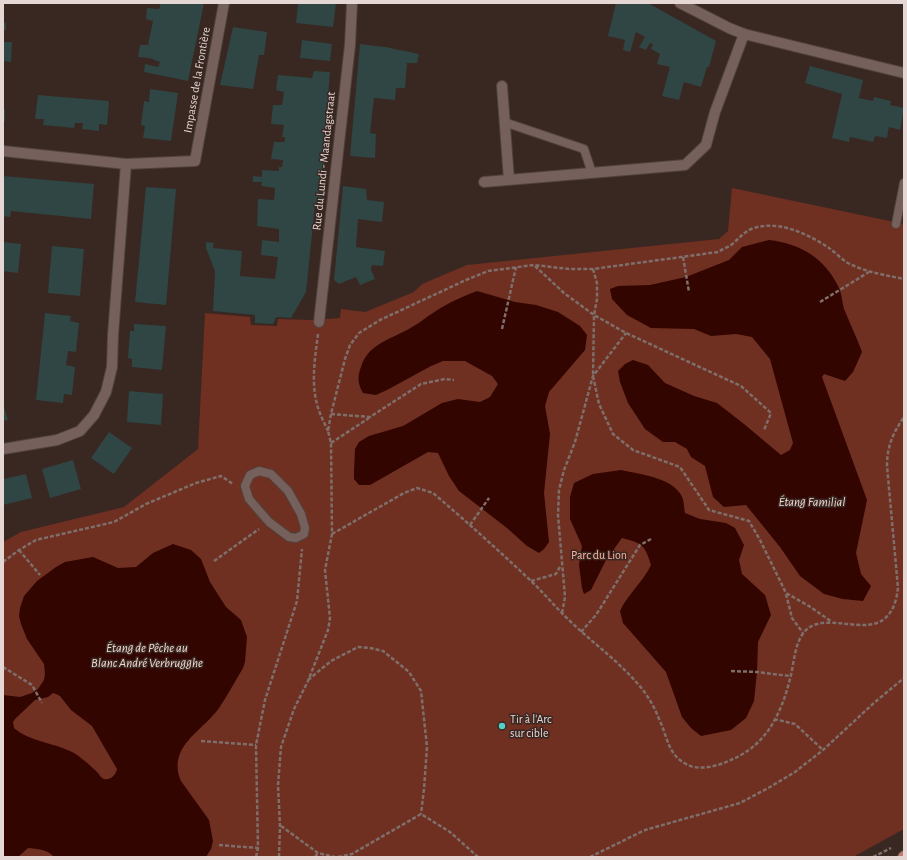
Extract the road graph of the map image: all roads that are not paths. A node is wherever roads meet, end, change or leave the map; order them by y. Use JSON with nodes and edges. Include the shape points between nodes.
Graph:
{"nodes":[{"id":1,"x":224,"y":3,"type":"edge"},
{"id":2,"x":352,"y":3,"type":"edge"},
{"id":3,"x":680,"y":3,"type":"edge"},
{"id":4,"x":744,"y":34,"type":"junction"},
{"id":5,"x":904,"y":73,"type":"edge"},
{"id":6,"x":502,"y":86,"type":"dead end"},
{"id":7,"x":504,"y":122,"type":"junction"},
{"id":8,"x":3,"y":151,"type":"edge"},
{"id":9,"x":126,"y":164,"type":"junction"},
{"id":10,"x":592,"y":173,"type":"junction"},
{"id":11,"x":508,"y":180,"type":"junction"},
{"id":12,"x":484,"y":182,"type":"dead end"},
{"id":13,"x":904,"y":183,"type":"edge"},
{"id":14,"x":896,"y":224,"type":"dead end"},
{"id":15,"x":319,"y":322,"type":"road end"},
{"id":16,"x":3,"y":449,"type":"edge"},
{"id":17,"x":304,"y":534,"type":"joint"}],
"edges":[{"from":1,"to":9,"type":"street","name":"Impasse de la Frontière","via":[[195,161]]},
{"from":2,"to":15,"type":"street","name":"Rue du Lundi - Maandagstraat","via":[[350,45]]},
{"from":3,"to":4,"type":"street"},
{"from":4,"to":5,"type":"street"},
{"from":4,"to":10,"type":"street","via":[[715,112],[706,145],[698,154],[685,165]]},
{"from":6,"to":7,"type":"street"},
{"from":7,"to":10,"type":"lane","via":[[584,149]]},
{"from":7,"to":11,"type":"street"},
{"from":8,"to":9,"type":"street"},
{"from":9,"to":16,"type":"street","via":[[112,367],[106,392],[94,415],[80,431],[57,440]]},
{"from":10,"to":11,"type":"street"},
{"from":11,"to":12,"type":"street"},
{"from":13,"to":14,"type":"lane"},
{"from":17,"to":17,"type":"lane","via":[[290,538],[269,522],[249,499],[245,486],[250,475],[259,471],[271,474],[288,491],[301,514],[306,528]]}]}
